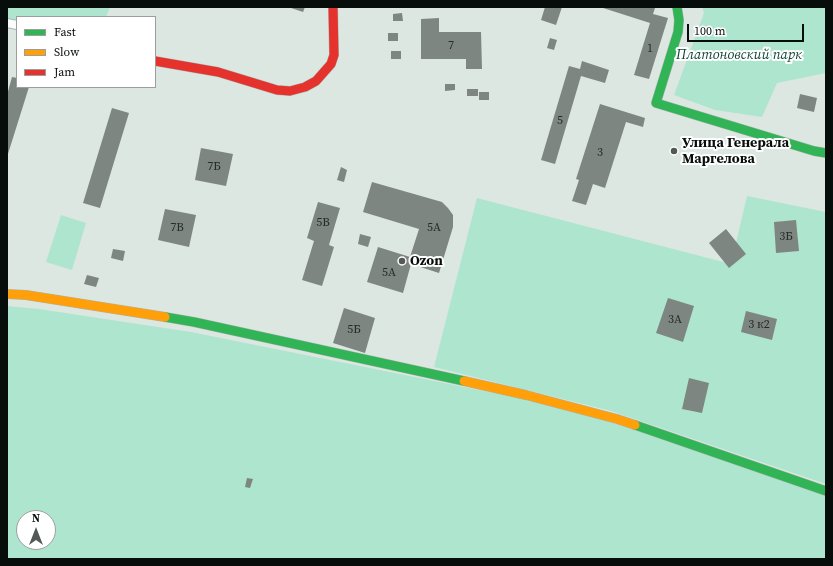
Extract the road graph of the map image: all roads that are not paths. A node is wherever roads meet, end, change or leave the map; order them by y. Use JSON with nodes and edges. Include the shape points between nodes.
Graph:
{"nodes":[{"id":1,"x":333,"y":7,"type":"edge"},
{"id":2,"x":677,"y":7,"type":"edge"},
{"id":3,"x":156,"y":61,"type":"edge"},
{"id":4,"x":826,"y":153,"type":"edge"},
{"id":5,"x":7,"y":294,"type":"edge"},
{"id":6,"x":826,"y":490,"type":"edge"}],
"edges":[{"from":1,"to":3,"type":"street","via":[[334,55],[331,64],[316,81],[305,87],[290,91],[277,90],[218,72]]},
{"from":2,"to":4,"type":"street","via":[[678,32],[656,103]]},
{"from":5,"to":6,"type":"street","via":[[194,322],[526,395],[617,419]]}]}
